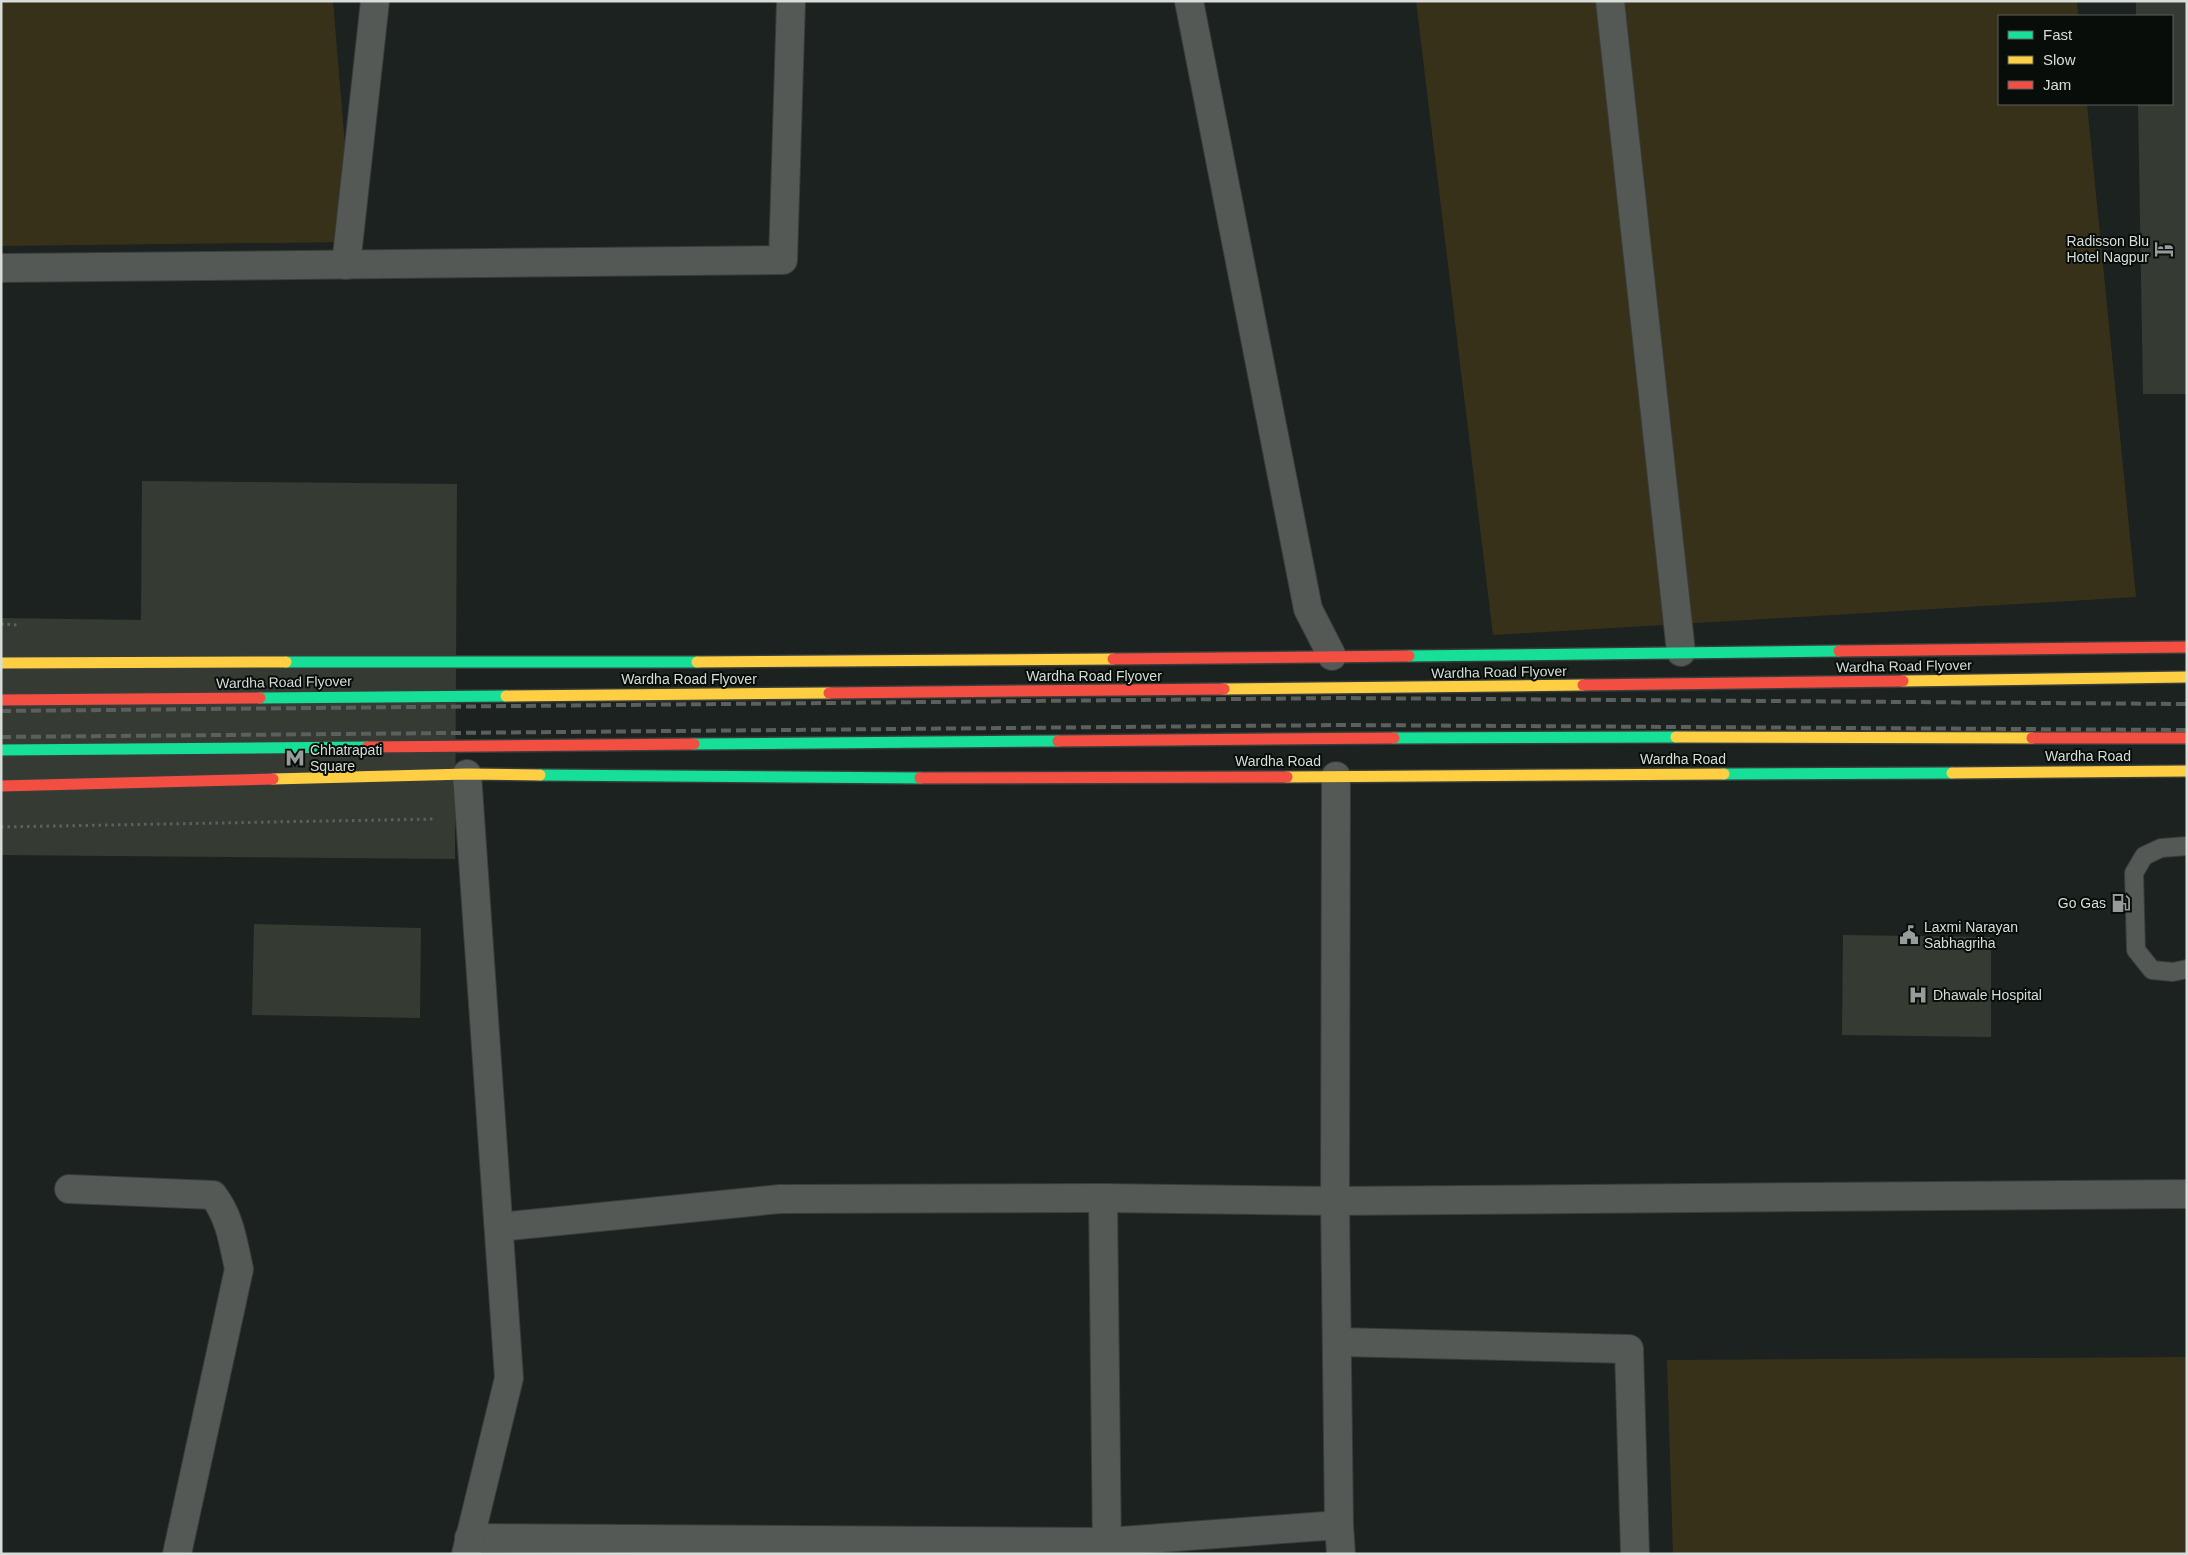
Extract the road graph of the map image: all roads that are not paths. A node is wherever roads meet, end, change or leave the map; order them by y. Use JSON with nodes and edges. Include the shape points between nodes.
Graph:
{"nodes":[{"id":1,"x":375,"y":1,"type":"edge"},
{"id":2,"x":791,"y":1,"type":"edge"},
{"id":3,"x":1189,"y":1,"type":"edge"},
{"id":4,"x":1610,"y":1,"type":"edge"},
{"id":5,"x":346,"y":264,"type":"junction"},
{"id":6,"x":1,"y":268,"type":"edge"},
{"id":7,"x":2187,"y":647,"type":"edge"},
{"id":8,"x":1681,"y":652,"type":"junction"},
{"id":9,"x":1332,"y":656,"type":"junction"},
{"id":10,"x":1,"y":663,"type":"edge"},
{"id":11,"x":2187,"y":677,"type":"edge"},
{"id":12,"x":1,"y":700,"type":"edge"},
{"id":13,"x":2187,"y":738,"type":"edge"},
{"id":14,"x":1,"y":750,"type":"edge"},
{"id":15,"x":2187,"y":771,"type":"edge"},
{"id":16,"x":467,"y":774,"type":"junction"},
{"id":17,"x":1336,"y":776,"type":"junction"},
{"id":18,"x":1,"y":786,"type":"edge"},
{"id":19,"x":2187,"y":846,"type":"edge"},
{"id":20,"x":2187,"y":969,"type":"edge"},
{"id":21,"x":69,"y":1189,"type":"dead end"},
{"id":22,"x":2187,"y":1194,"type":"edge"},
{"id":23,"x":1103,"y":1198,"type":"junction"},
{"id":24,"x":1335,"y":1201,"type":"junction"},
{"id":25,"x":499,"y":1227,"type":"junction"},
{"id":26,"x":1337,"y":1342,"type":"junction"},
{"id":27,"x":1339,"y":1525,"type":"junction"},
{"id":28,"x":467,"y":1546,"type":"edge"},
{"id":29,"x":1107,"y":1548,"type":"edge"},
{"id":30,"x":177,"y":1554,"type":"edge"},
{"id":31,"x":1341,"y":1554,"type":"edge"},
{"id":32,"x":1635,"y":1554,"type":"edge"}],
"edges":[{"from":1,"to":5,"type":"street"},
{"from":2,"to":5,"type":"street","via":[[783,260]]},
{"from":3,"to":9,"type":"street","via":[[1308,609]]},
{"from":4,"to":8,"type":"street"},
{"from":5,"to":6,"type":"street"},
{"from":7,"to":8,"type":"main road"},
{"from":8,"to":9,"type":"main road"},
{"from":9,"to":10,"type":"main road","via":[[578,663]]},
{"from":11,"to":12,"type":"main road","name":"Wardha Road Flyover"},
{"from":13,"to":14,"type":"main road","via":[[1479,736]]},
{"from":15,"to":17,"type":"main road","name":"Wardha Road"},
{"from":16,"to":17,"type":"main road","name":"Wardha Road","via":[[1006,779]]},
{"from":16,"to":18,"type":"main road","name":"Wardha Road"},
{"from":16,"to":25,"type":"street"},
{"from":17,"to":24,"type":"street"},
{"from":19,"to":20,"type":"lane","via":[[2161,848],[2144,856],[2134,872],[2136,950],[2152,970],[2173,972]]},
{"from":21,"to":30,"type":"street","via":[[213,1195],[230,1225],[238,1269]]},
{"from":22,"to":24,"type":"street"},
{"from":23,"to":24,"type":"street"},
{"from":23,"to":25,"type":"street","via":[[780,1199]]},
{"from":23,"to":29,"type":"street"},
{"from":24,"to":26,"type":"street"},
{"from":25,"to":28,"type":"street","via":[[509,1378]]},
{"from":26,"to":27,"type":"street"},
{"from":26,"to":32,"type":"street","via":[[1630,1349]]},
{"from":27,"to":29,"type":"street"},
{"from":27,"to":31,"type":"street"},
{"from":28,"to":29,"type":"street"}]}
